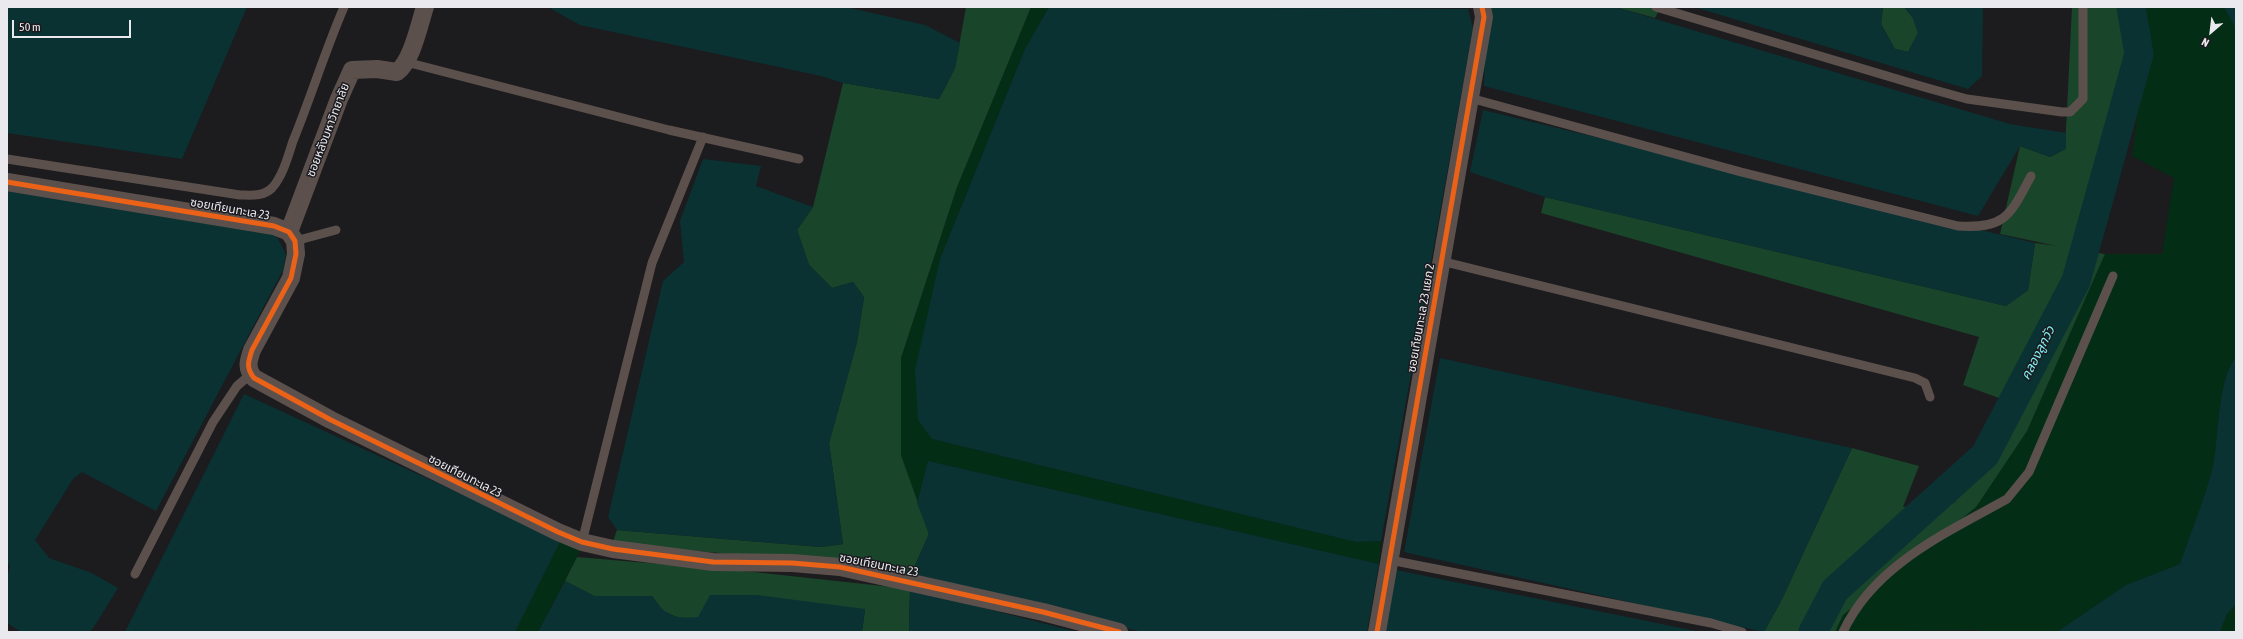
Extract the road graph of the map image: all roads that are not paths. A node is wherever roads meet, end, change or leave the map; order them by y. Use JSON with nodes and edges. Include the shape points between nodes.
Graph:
{"nodes":[{"id":1,"x":344,"y":7,"type":"edge"},
{"id":2,"x":425,"y":7,"type":"edge"},
{"id":3,"x":1482,"y":7,"type":"edge"},
{"id":4,"x":1656,"y":7,"type":"edge"},
{"id":5,"x":2083,"y":7,"type":"edge"},
{"id":6,"x":406,"y":62,"type":"junction"},
{"id":7,"x":1470,"y":98,"type":"junction"},
{"id":8,"x":703,"y":137,"type":"junction"},
{"id":9,"x":7,"y":159,"type":"edge"},
{"id":10,"x":799,"y":159,"type":"dead end"},
{"id":11,"x":2031,"y":176,"type":"dead end"},
{"id":12,"x":7,"y":182,"type":"edge"},
{"id":13,"x":336,"y":230,"type":"dead end"},
{"id":14,"x":292,"y":236,"type":"junction"},
{"id":15,"x":1441,"y":261,"type":"junction"},
{"id":16,"x":2113,"y":276,"type":"dead end"},
{"id":17,"x":251,"y":374,"type":"junction"},
{"id":18,"x":1930,"y":397,"type":"dead end"},
{"id":19,"x":582,"y":542,"type":"junction"},
{"id":20,"x":1390,"y":560,"type":"junction"},
{"id":21,"x":135,"y":574,"type":"dead end"},
{"id":22,"x":1119,"y":632,"type":"edge"},
{"id":23,"x":1377,"y":632,"type":"edge"},
{"id":24,"x":1742,"y":632,"type":"edge"},
{"id":25,"x":1843,"y":632,"type":"edge"}],
"edges":[{"from":1,"to":9,"type":"lane","via":[[283,168],[272,187],[262,194],[240,195]]},
{"from":2,"to":6,"type":"street"},
{"from":3,"to":7,"type":"street","name":"ซอยเทียนทะเล 23 แยก 2","via":[[1484,17]]},
{"from":4,"to":5,"type":"lane","via":[[1967,99],[2062,112],[2070,112],[2083,99]]},
{"from":6,"to":8,"type":"lane"},
{"from":6,"to":14,"type":"street","name":"ซอยหลังมหาวิทยาลัย","via":[[397,72],[377,69],[352,70],[339,99]]},
{"from":7,"to":11,"type":"lane","via":[[1741,172],[1958,226],[1991,226],[2010,214]]},
{"from":7,"to":15,"type":"street","name":"ซอยเทียนทะเล 23 แยก 2"},
{"from":8,"to":10,"type":"lane"},
{"from":8,"to":19,"type":"lane","via":[[652,264]]},
{"from":12,"to":14,"type":"street","name":"ซอยเทียนทะเล 23","via":[[274,226]]},
{"from":13,"to":14,"type":"lane"},
{"from":14,"to":17,"type":"street","via":[[294,270],[252,350],[247,364]]},
{"from":15,"to":18,"type":"lane","via":[[1915,378],[1925,384]]},
{"from":15,"to":20,"type":"street","name":"ซอยเทียนทะเล 23 แยก 2"},
{"from":16,"to":25,"type":"lane","via":[[2029,472],[2007,499],[1898,563],[1856,609]]},
{"from":17,"to":19,"type":"street","name":"ซอยเทียนทะเล 23","via":[[331,420],[519,514]]},
{"from":17,"to":21,"type":"lane","via":[[237,386],[213,422]]},
{"from":19,"to":22,"type":"street","name":"ซอยเทียนทะเล 23","via":[[613,549],[713,562],[792,563],[840,567],[1027,608]]},
{"from":20,"to":23,"type":"street","name":"ซอยเทียนทะเล 23 แยก 2"},
{"from":20,"to":24,"type":"lane","via":[[1711,623]]}]}
